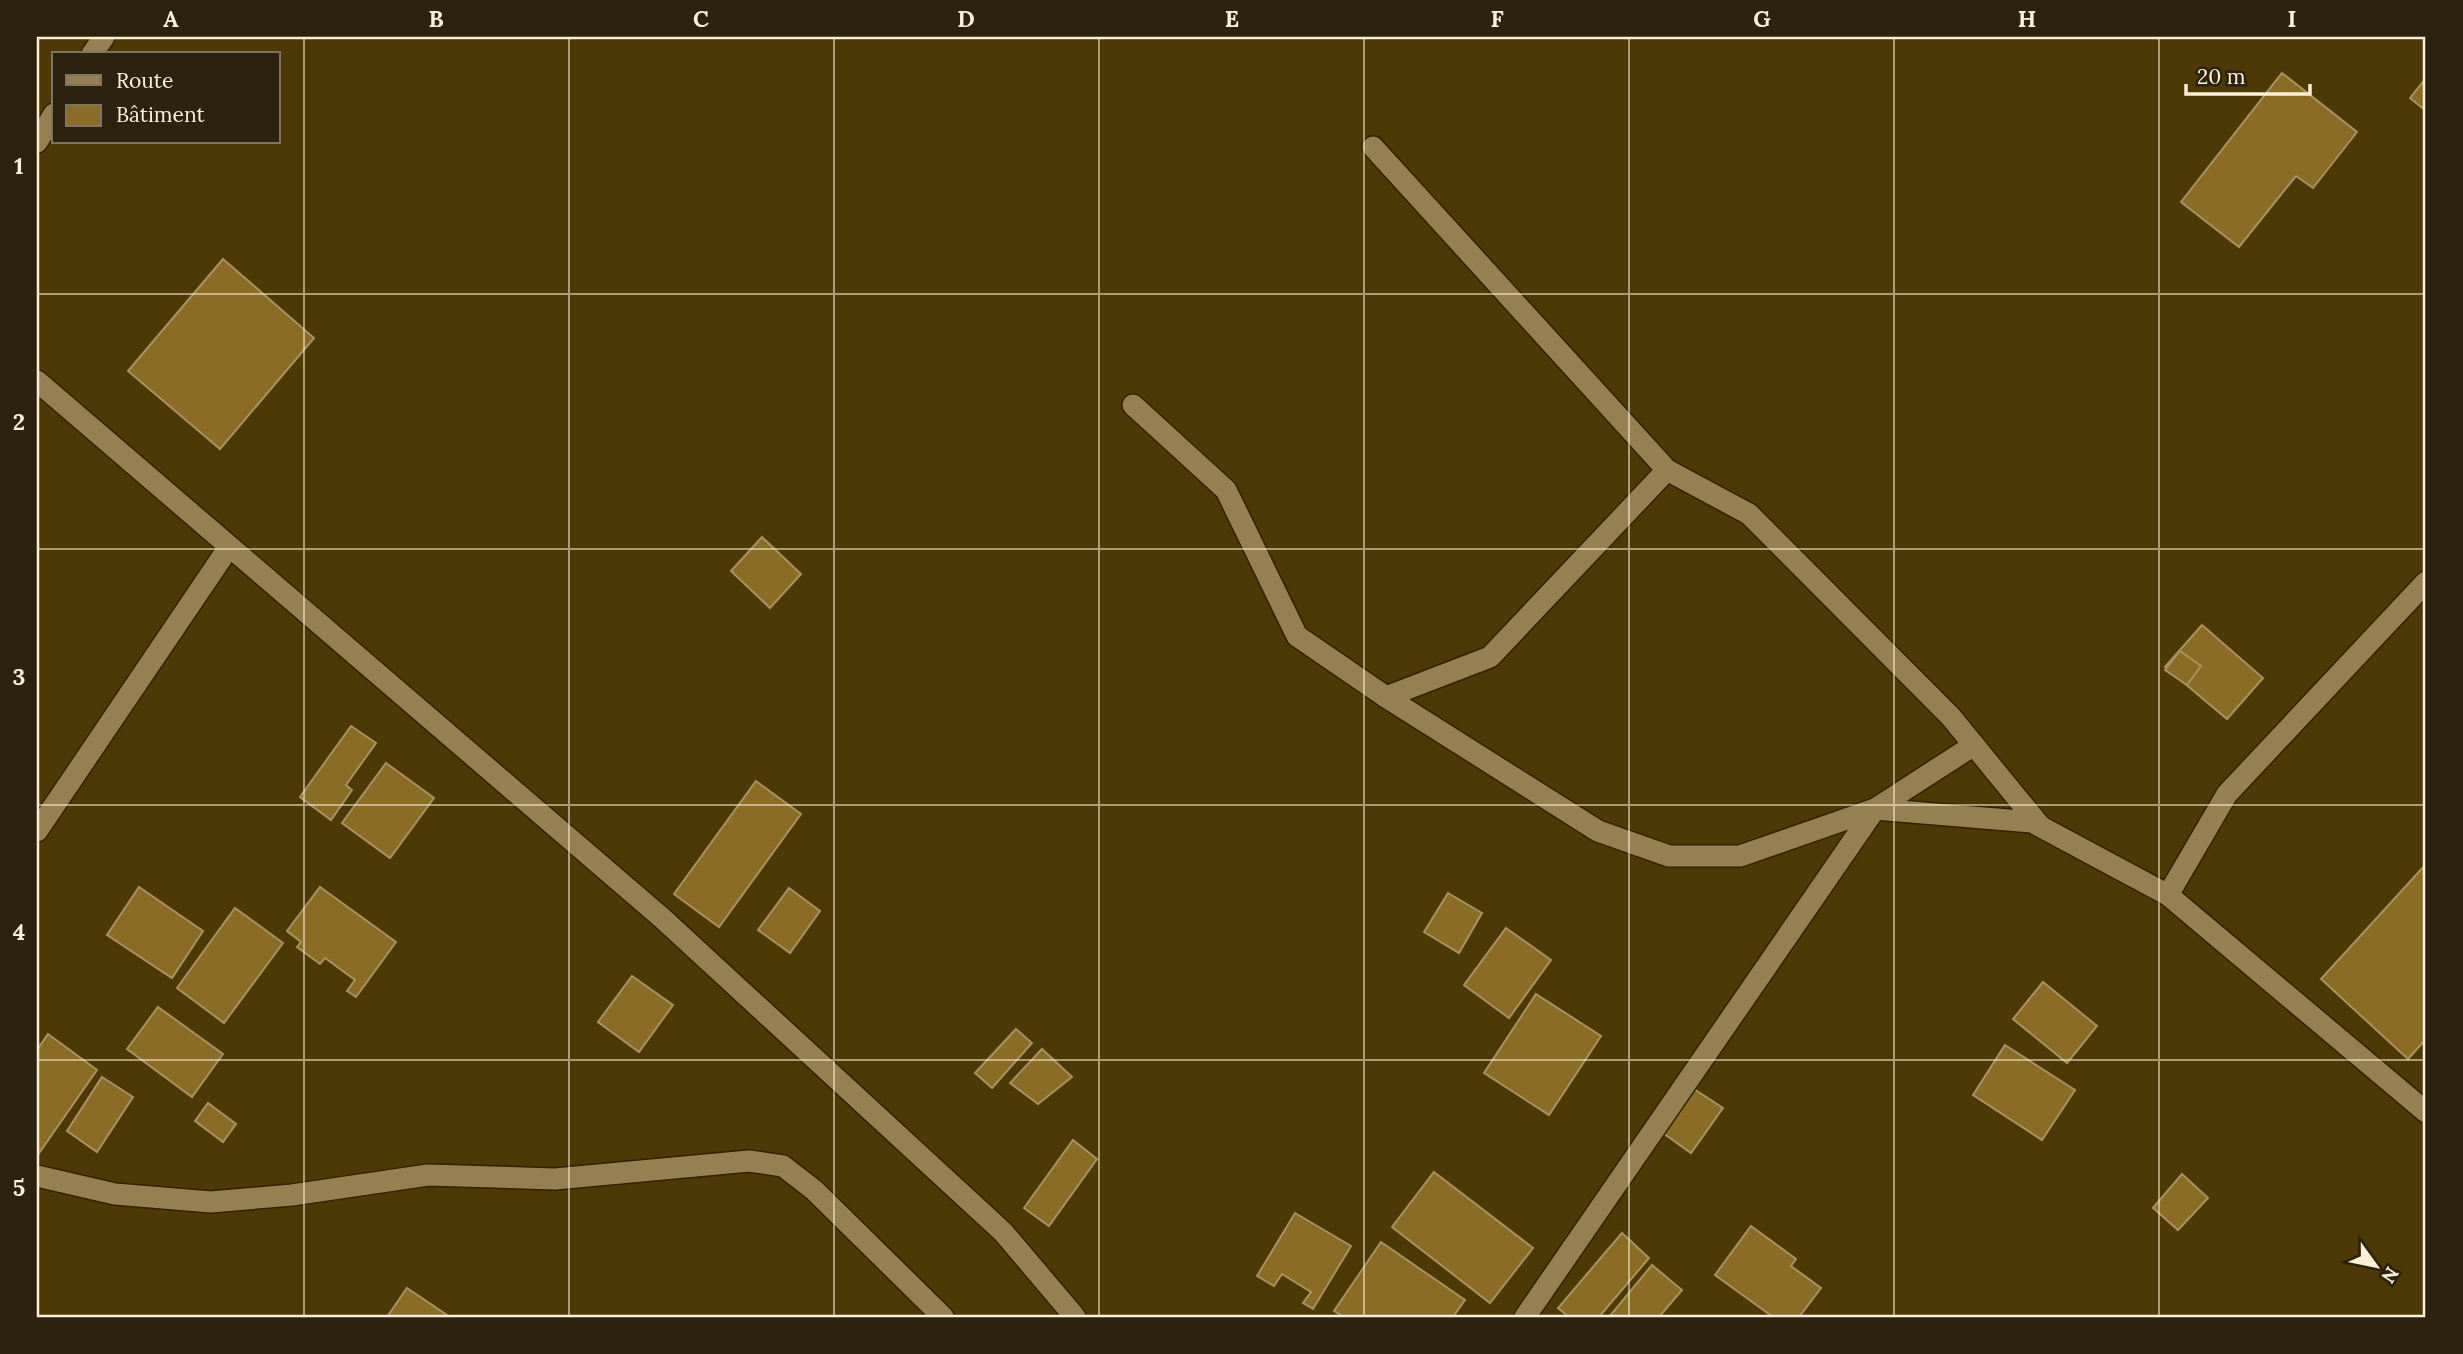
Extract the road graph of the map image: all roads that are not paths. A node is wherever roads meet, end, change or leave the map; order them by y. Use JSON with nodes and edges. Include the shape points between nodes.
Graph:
{"nodes":[{"id":1,"x":104,"y":37,"type":"edge"},
{"id":2,"x":93,"y":52,"type":"edge"},
{"id":3,"x":52,"y":117,"type":"edge"},
{"id":4,"x":37,"y":142,"type":"edge"},
{"id":5,"x":1373,"y":147,"type":"dead end"},
{"id":6,"x":37,"y":381,"type":"edge"},
{"id":7,"x":1133,"y":405,"type":"dead end"},
{"id":8,"x":1667,"y":470,"type":"junction"},
{"id":9,"x":229,"y":547,"type":"junction"},
{"id":10,"x":2426,"y":582,"type":"edge"},
{"id":11,"x":1386,"y":697,"type":"junction"},
{"id":12,"x":1974,"y":745,"type":"junction"},
{"id":13,"x":1875,"y":809,"type":"junction"},
{"id":14,"x":2040,"y":826,"type":"junction"},
{"id":15,"x":37,"y":831,"type":"edge"},
{"id":16,"x":2168,"y":895,"type":"junction"},
{"id":17,"x":2426,"y":1112,"type":"edge"},
{"id":18,"x":37,"y":1175,"type":"edge"},
{"id":19,"x":943,"y":1317,"type":"edge"},
{"id":20,"x":1075,"y":1317,"type":"edge"},
{"id":21,"x":1525,"y":1317,"type":"edge"}],
"edges":[{"from":1,"to":2,"type":"street"},
{"from":3,"to":4,"type":"street"},
{"from":5,"to":8,"type":"street"},
{"from":6,"to":9,"type":"street"},
{"from":7,"to":11,"type":"street","via":[[1226,490],[1297,636]]},
{"from":8,"to":11,"type":"street","via":[[1490,657]]},
{"from":8,"to":12,"type":"street","via":[[1749,514]]},
{"from":9,"to":15,"type":"street"},
{"from":9,"to":20,"type":"street","via":[[662,918],[1003,1232]]},
{"from":10,"to":16,"type":"street","via":[[2227,794]]},
{"from":11,"to":13,"type":"street","via":[[1598,831],[1669,856],[1740,856]]},
{"from":12,"to":13,"type":"street"},
{"from":12,"to":14,"type":"street"},
{"from":13,"to":14,"type":"street"},
{"from":13,"to":21,"type":"street"},
{"from":14,"to":16,"type":"street"},
{"from":16,"to":17,"type":"street"},
{"from":18,"to":19,"type":"street","via":[[115,1194],[211,1202],[428,1175],[555,1179],[749,1161],[783,1166],[814,1190]]}]}
